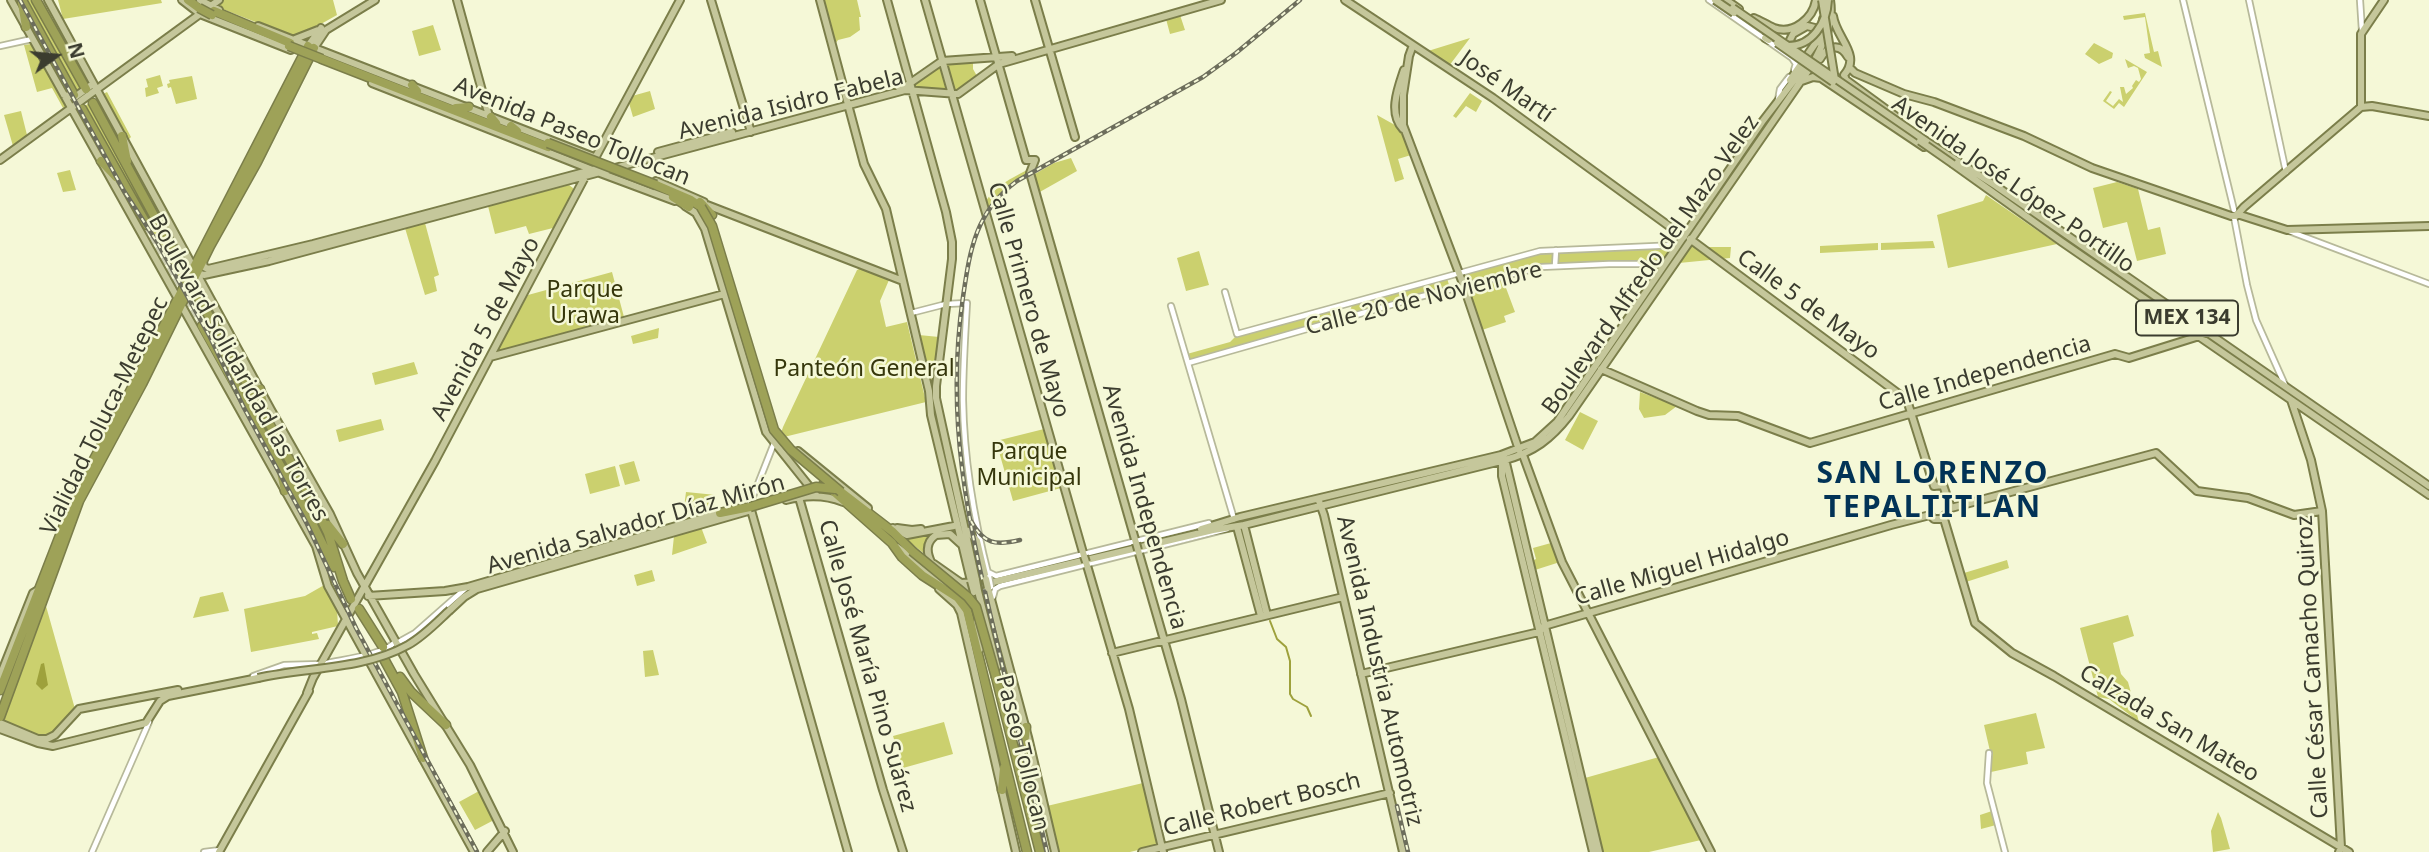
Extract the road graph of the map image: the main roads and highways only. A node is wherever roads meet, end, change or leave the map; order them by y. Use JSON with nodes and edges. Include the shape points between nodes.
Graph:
{"nodes":[{"id":1,"x":12,"y":0,"type":"edge"},
{"id":2,"x":22,"y":0,"type":"edge"},
{"id":3,"x":36,"y":0,"type":"edge"},
{"id":4,"x":48,"y":0,"type":"edge"},
{"id":5,"x":182,"y":0,"type":"edge"},
{"id":6,"x":188,"y":0,"type":"edge"},
{"id":7,"x":219,"y":0,"type":"edge"},
{"id":8,"x":367,"y":0,"type":"edge"},
{"id":9,"x":375,"y":0,"type":"edge"},
{"id":10,"x":455,"y":0,"type":"edge"},
{"id":11,"x":680,"y":0,"type":"edge"},
{"id":12,"x":711,"y":0,"type":"edge"},
{"id":13,"x":820,"y":0,"type":"edge"},
{"id":14,"x":887,"y":0,"type":"edge"},
{"id":15,"x":925,"y":0,"type":"edge"},
{"id":16,"x":980,"y":0,"type":"edge"},
{"id":17,"x":1035,"y":0,"type":"edge"},
{"id":18,"x":1206,"y":0,"type":"edge"},
{"id":19,"x":1221,"y":0,"type":"edge"},
{"id":20,"x":1347,"y":0,"type":"edge"},
{"id":21,"x":1715,"y":0,"type":"edge"},
{"id":22,"x":1724,"y":0,"type":"edge"},
{"id":23,"x":1819,"y":0,"type":"edge"},
{"id":24,"x":1829,"y":0,"type":"edge"},
{"id":25,"x":2384,"y":0,"type":"edge"},
{"id":26,"x":204,"y":7,"type":"edge"},
{"id":27,"x":1832,"y":10,"type":"junction"},
{"id":28,"x":1754,"y":18,"type":"junction"},
{"id":29,"x":26,"y":27,"type":"junction"},
{"id":30,"x":320,"y":32,"type":"junction"},
{"id":31,"x":1838,"y":32,"type":"junction"},
{"id":32,"x":1765,"y":38,"type":"road end"},
{"id":33,"x":1776,"y":43,"type":"junction"},
{"id":34,"x":1413,"y":45,"type":"junction"},
{"id":35,"x":311,"y":47,"type":"junction"},
{"id":36,"x":1049,"y":47,"type":"junction"},
{"id":37,"x":307,"y":51,"type":"junction"},
{"id":38,"x":1818,"y":51,"type":"junction"},
{"id":39,"x":1425,"y":52,"type":"junction"},
{"id":40,"x":1791,"y":52,"type":"junction"},
{"id":41,"x":942,"y":61,"type":"junction"},
{"id":42,"x":997,"y":62,"type":"junction"},
{"id":43,"x":301,"y":68,"type":"junction"},
{"id":44,"x":1850,"y":68,"type":"junction"},
{"id":45,"x":1824,"y":70,"type":"junction"},
{"id":46,"x":90,"y":78,"type":"junction"},
{"id":47,"x":1799,"y":82,"type":"junction"},
{"id":48,"x":1851,"y":85,"type":"junction"},
{"id":49,"x":911,"y":87,"type":"junction"},
{"id":50,"x":86,"y":89,"type":"dead end"},
{"id":51,"x":98,"y":90,"type":"junction"},
{"id":52,"x":411,"y":91,"type":"junction"},
{"id":53,"x":1844,"y":92,"type":"junction"},
{"id":54,"x":951,"y":94,"type":"junction"},
{"id":55,"x":64,"y":95,"type":"junction"},
{"id":56,"x":74,"y":95,"type":"dead end"},
{"id":57,"x":1780,"y":99,"type":"junction"},
{"id":58,"x":103,"y":100,"type":"junction"},
{"id":59,"x":93,"y":103,"type":"dead end"},
{"id":60,"x":847,"y":104,"type":"junction"},
{"id":61,"x":469,"y":107,"type":"junction"},
{"id":62,"x":2361,"y":107,"type":"junction"},
{"id":63,"x":456,"y":108,"type":"junction"},
{"id":64,"x":82,"y":109,"type":"dead end"},
{"id":65,"x":69,"y":111,"type":"junction"},
{"id":66,"x":2429,"y":116,"type":"edge"},
{"id":67,"x":77,"y":119,"type":"junction"},
{"id":68,"x":491,"y":121,"type":"junction"},
{"id":69,"x":751,"y":130,"type":"junction"},
{"id":70,"x":518,"y":134,"type":"junction"},
{"id":71,"x":122,"y":136,"type":"junction"},
{"id":72,"x":1076,"y":136,"type":"dead end"},
{"id":73,"x":1942,"y":151,"type":"junction"},
{"id":74,"x":584,"y":153,"type":"junction"},
{"id":75,"x":596,"y":158,"type":"junction"},
{"id":76,"x":0,"y":160,"type":"edge"},
{"id":77,"x":101,"y":161,"type":"junction"},
{"id":78,"x":624,"y":167,"type":"junction"},
{"id":79,"x":584,"y":169,"type":"junction"},
{"id":80,"x":130,"y":171,"type":"junction"},
{"id":81,"x":599,"y":172,"type":"junction"},
{"id":82,"x":1730,"y":176,"type":"junction"},
{"id":83,"x":568,"y":181,"type":"junction"},
{"id":84,"x":621,"y":181,"type":"junction"},
{"id":85,"x":655,"y":188,"type":"junction"},
{"id":86,"x":529,"y":189,"type":"junction"},
{"id":87,"x":128,"y":191,"type":"junction"},
{"id":88,"x":576,"y":194,"type":"junction"},
{"id":89,"x":673,"y":197,"type":"junction"},
{"id":90,"x":2003,"y":200,"type":"junction"},
{"id":91,"x":690,"y":204,"type":"junction"},
{"id":92,"x":702,"y":208,"type":"junction"},
{"id":93,"x":2234,"y":213,"type":"junction"},
{"id":94,"x":712,"y":215,"type":"junction"},
{"id":95,"x":425,"y":216,"type":"junction"},
{"id":96,"x":147,"y":225,"type":"tunnel mouth"},
{"id":97,"x":2429,"y":226,"type":"edge"},
{"id":98,"x":1686,"y":237,"type":"junction"},
{"id":99,"x":725,"y":256,"type":"junction"},
{"id":100,"x":713,"y":257,"type":"junction"},
{"id":101,"x":203,"y":262,"type":"junction"},
{"id":102,"x":196,"y":270,"type":"junction"},
{"id":103,"x":185,"y":273,"type":"dead end"},
{"id":104,"x":731,"y":276,"type":"junction"},
{"id":105,"x":720,"y":280,"type":"junction"},
{"id":106,"x":903,"y":281,"type":"junction"},
{"id":107,"x":189,"y":289,"type":"junction"},
{"id":108,"x":734,"y":289,"type":"junction"},
{"id":109,"x":724,"y":292,"type":"junction"},
{"id":110,"x":180,"y":300,"type":"junction"},
{"id":111,"x":738,"y":303,"type":"junction"},
{"id":112,"x":728,"y":306,"type":"junction"},
{"id":113,"x":188,"y":314,"type":"junction"},
{"id":114,"x":174,"y":317,"type":"junction"},
{"id":115,"x":202,"y":326,"type":"tunnel mouth"},
{"id":116,"x":2209,"y":333,"type":"junction"},
{"id":117,"x":2201,"y":336,"type":"junction"},
{"id":118,"x":498,"y":342,"type":"junction"},
{"id":119,"x":539,"y":342,"type":"junction"},
{"id":120,"x":501,"y":351,"type":"junction"},
{"id":121,"x":491,"y":355,"type":"junction"},
{"id":122,"x":213,"y":359,"type":"junction"},
{"id":123,"x":1601,"y":369,"type":"junction"},
{"id":124,"x":234,"y":384,"type":"junction"},
{"id":125,"x":260,"y":389,"type":"junction"},
{"id":126,"x":934,"y":393,"type":"junction"},
{"id":127,"x":2291,"y":400,"type":"junction"},
{"id":128,"x":771,"y":412,"type":"junction"},
{"id":129,"x":1912,"y":413,"type":"junction"},
{"id":130,"x":761,"y":418,"type":"junction"},
{"id":131,"x":266,"y":419,"type":"junction"},
{"id":132,"x":790,"y":445,"type":"junction"},
{"id":133,"x":780,"y":451,"type":"junction"},
{"id":134,"x":1521,"y":452,"type":"junction"},
{"id":135,"x":1503,"y":457,"type":"junction"},
{"id":136,"x":280,"y":466,"type":"junction"},
{"id":137,"x":2429,"y":485,"type":"edge"},
{"id":138,"x":809,"y":486,"type":"junction"},
{"id":139,"x":285,"y":491,"type":"junction"},
{"id":140,"x":841,"y":492,"type":"junction"},
{"id":141,"x":794,"y":494,"type":"junction"},
{"id":142,"x":2429,"y":495,"type":"edge"},
{"id":143,"x":817,"y":496,"type":"junction"},
{"id":144,"x":313,"y":502,"type":"junction"},
{"id":145,"x":845,"y":502,"type":"junction"},
{"id":146,"x":1319,"y":502,"type":"junction"},
{"id":147,"x":750,"y":507,"type":"junction"},
{"id":148,"x":1951,"y":508,"type":"junction"},
{"id":149,"x":2322,"y":510,"type":"junction"},
{"id":150,"x":720,"y":513,"type":"joint"},
{"id":151,"x":1944,"y":519,"type":"junction"},
{"id":152,"x":956,"y":523,"type":"junction"},
{"id":153,"x":1227,"y":524,"type":"junction"},
{"id":154,"x":889,"y":526,"type":"junction"},
{"id":155,"x":1240,"y":526,"type":"junction"},
{"id":156,"x":968,"y":531,"type":"dead end"},
{"id":157,"x":897,"y":542,"type":"junction"},
{"id":158,"x":343,"y":544,"type":"junction"},
{"id":159,"x":964,"y":548,"type":"junction"},
{"id":160,"x":931,"y":562,"type":"junction"},
{"id":161,"x":357,"y":573,"type":"junction"},
{"id":162,"x":922,"y":575,"type":"junction"},
{"id":163,"x":370,"y":577,"type":"junction"},
{"id":164,"x":973,"y":580,"type":"junction"},
{"id":165,"x":365,"y":586,"type":"junction"},
{"id":166,"x":473,"y":587,"type":"junction"},
{"id":167,"x":38,"y":590,"type":"junction"},
{"id":168,"x":976,"y":592,"type":"junction"},
{"id":169,"x":370,"y":596,"type":"junction"},
{"id":170,"x":1343,"y":597,"type":"junction"},
{"id":171,"x":338,"y":602,"type":"junction"},
{"id":172,"x":355,"y":605,"type":"junction"},
{"id":173,"x":1590,"y":613,"type":"junction"},
{"id":174,"x":1264,"y":615,"type":"junction"},
{"id":175,"x":347,"y":618,"type":"junction"},
{"id":176,"x":341,"y":627,"type":"junction"},
{"id":177,"x":1542,"y":629,"type":"junction"},
{"id":178,"x":1164,"y":639,"type":"junction"},
{"id":179,"x":381,"y":647,"type":"dead end"},
{"id":180,"x":1112,"y":653,"type":"junction"},
{"id":181,"x":980,"y":664,"type":"junction"},
{"id":182,"x":976,"y":674,"type":"junction"},
{"id":183,"x":1361,"y":674,"type":"junction"},
{"id":184,"x":0,"y":676,"type":"edge"},
{"id":185,"x":257,"y":676,"type":"junction"},
{"id":186,"x":0,"y":690,"type":"edge"},
{"id":187,"x":185,"y":691,"type":"junction"},
{"id":188,"x":134,"y":699,"type":"junction"},
{"id":189,"x":990,"y":701,"type":"junction"},
{"id":190,"x":3,"y":702,"type":"edge"},
{"id":191,"x":1003,"y":703,"type":"junction"},
{"id":192,"x":157,"y":705,"type":"junction"},
{"id":193,"x":0,"y":723,"type":"edge"},
{"id":194,"x":446,"y":725,"type":"junction"},
{"id":195,"x":1026,"y":727,"type":"junction"},
{"id":196,"x":423,"y":758,"type":"junction"},
{"id":197,"x":1005,"y":762,"type":"junction"},
{"id":198,"x":1021,"y":771,"type":"junction"},
{"id":199,"x":1002,"y":790,"type":"junction"},
{"id":200,"x":1390,"y":793,"type":"junction"},
{"id":201,"x":505,"y":831,"type":"junction"},
{"id":202,"x":1214,"y":834,"type":"junction"},
{"id":203,"x":220,"y":850,"type":"edge"},
{"id":204,"x":1162,"y":850,"type":"edge"},
{"id":205,"x":2340,"y":850,"type":"edge"},
{"id":206,"x":474,"y":852,"type":"edge"},
{"id":207,"x":487,"y":852,"type":"edge"},
{"id":208,"x":513,"y":852,"type":"edge"},
{"id":209,"x":848,"y":852,"type":"edge"},
{"id":210,"x":904,"y":852,"type":"edge"},
{"id":211,"x":1016,"y":852,"type":"edge"},
{"id":212,"x":1027,"y":852,"type":"edge"},
{"id":213,"x":1040,"y":852,"type":"edge"},
{"id":214,"x":1055,"y":852,"type":"edge"},
{"id":215,"x":1142,"y":852,"type":"edge"},
{"id":216,"x":1219,"y":852,"type":"edge"},
{"id":217,"x":1404,"y":852,"type":"edge"},
{"id":218,"x":1593,"y":852,"type":"edge"},
{"id":219,"x":1599,"y":852,"type":"edge"},
{"id":220,"x":1710,"y":852,"type":"edge"},
{"id":221,"x":2349,"y":852,"type":"edge"}],
"edges":[{"from":1,"to":29,"type":"main road"},
{"from":2,"to":29,"type":"highway"},
{"from":2,"to":56,"type":"highway"},
{"from":3,"to":50,"type":"highway"},
{"from":4,"to":46,"type":"main road","name":"Boulevard Solidaridad las Torres"},
{"from":5,"to":26,"type":"main road","name":"Avenida Paseo Tollocan"},
{"from":6,"to":26,"type":"highway","name":"Avenida Paseo Tollocan"},
{"from":7,"to":26,"type":"main road"},
{"from":8,"to":30,"type":"main road"},
{"from":9,"to":30,"type":"main road"},
{"from":10,"to":68,"type":"main road"},
{"from":11,"to":75,"type":"main road","name":"Avenida 5 de Mayo"},
{"from":12,"to":69,"type":"main road"},
{"from":13,"to":60,"type":"main road"},
{"from":14,"to":49,"type":"main road"},
{"from":15,"to":41,"type":"main road","name":"Calle Primero de Mayo"},
{"from":16,"to":42,"type":"main road"},
{"from":17,"to":36,"type":"main road"},
{"from":18,"to":36,"type":"main road"},
{"from":19,"to":36,"type":"main road"},
{"from":20,"to":34,"type":"main road","name":"José Martí"},
{"from":20,"to":39,"type":"main road","name":"José Martí"},
{"from":21,"to":33,"type":"main road","name":"Avenida José López Portillo","number":"MEX 134","bridge":true},
{"from":22,"to":28,"type":"main road"},
{"from":22,"to":40,"type":"main road","name":"Avenida José López Portillo","number":"MEX 134","bridge":true},
{"from":23,"to":28,"type":"main road","via":[[1810,15],[1792,28],[1777,29]]},
{"from":23,"to":53,"type":"main road","bridge":true,"via":[[1834,77]]},
{"from":23,"to":57,"type":"main road","name":"Boulevard Alfredo del Mazo Velez","via":[[1820,43]]},
{"from":24,"to":27,"type":"main road","name":"Boulevard Alfredo del Mazo Velez"},
{"from":24,"to":33,"type":"main road","bridge":true,"via":[[1824,18],[1808,41],[1791,47]]},
{"from":25,"to":62,"type":"main road","via":[[2362,31]]},
{"from":26,"to":37,"type":"highway","name":"Avenida Paseo Tollocan"},
{"from":26,"to":37,"type":"main road","name":"Avenida Paseo Tollocan"},
{"from":26,"to":51,"type":"main road"},
{"from":27,"to":31,"type":"main road"},
{"from":27,"to":38,"type":"main road","name":"Boulevard Alfredo del Mazo Velez","via":[[1828,34]]},
{"from":28,"to":32,"type":"main road","via":[[1772,32],[1770,39]]},
{"from":29,"to":55,"type":"main road"},
{"from":30,"to":35,"type":"main road"},
{"from":30,"to":37,"type":"main road"},
{"from":30,"to":37,"type":"main road"},
{"from":31,"to":38,"type":"main road","via":[[1835,41]]},
{"from":31,"to":44,"type":"main road","via":[[1851,56]]},
{"from":33,"to":53,"type":"main road","name":"Avenida José López Portillo","number":"MEX 134","bridge":true},
{"from":34,"to":39,"type":"main road","name":"José Martí"},
{"from":34,"to":134,"type":"main road","via":[[1402,126]]},
{"from":35,"to":37,"type":"highway"},
{"from":35,"to":37,"type":"main road","name":"Avenida Paseo Tollocan"},
{"from":36,"to":42,"type":"main road"},
{"from":36,"to":72,"type":"main road"},
{"from":37,"to":43,"type":"highway"},
{"from":37,"to":43,"type":"highway","via":[[297,58]]},
{"from":37,"to":52,"type":"highway","name":"Avenida Paseo Tollocan"},
{"from":38,"to":40,"type":"main road","bridge":true,"via":[[1818,36],[1809,25],[1791,36]]},
{"from":38,"to":45,"type":"main road","bridge":true,"via":[[1836,47],[1848,58],[1840,73]]},
{"from":38,"to":47,"type":"main road","name":"Boulevard Alfredo del Mazo Velez"},
{"from":38,"to":57,"type":"main road"},
{"from":39,"to":98,"type":"main road","name":"José Martí"},
{"from":40,"to":45,"type":"main road","name":"Avenida José López Portillo","number":"MEX 134","bridge":true},
{"from":41,"to":42,"type":"main road"},
{"from":41,"to":49,"type":"main road","name":"Avenida Isidro Fabela"},
{"from":41,"to":54,"type":"main road","name":"Calle Primero de Mayo"},
{"from":42,"to":54,"type":"main road","via":[[958,94]]},
{"from":42,"to":178,"type":"main road","name":"Avenida Independencia","via":[[1027,160],[1035,160],[1030,173]]},
{"from":43,"to":101,"type":"highway"},
{"from":43,"to":102,"type":"highway"},
{"from":44,"to":48,"type":"main road","via":[[1844,76]]},
{"from":44,"to":93,"type":"main road","via":[[1904,94],[2024,136],[2092,168],[2220,213]]},
{"from":45,"to":73,"type":"main road","name":"Avenida José López Portillo","number":"MEX 134","bridge":true},
{"from":46,"to":51,"type":"main road","name":"Boulevard Solidaridad las Torres"},
{"from":46,"to":55,"type":"main road","via":[[89,88],[78,96]]},
{"from":47,"to":53,"type":"main road","via":[[1819,77]]},
{"from":47,"to":82,"type":"main road","name":"Boulevard Alfredo del Mazo Velez"},
{"from":48,"to":53,"type":"main road","via":[[1844,87]]},
{"from":48,"to":73,"type":"main road"},
{"from":49,"to":54,"type":"main road","name":"Avenida Isidro Fabela"},
{"from":49,"to":60,"type":"main road","name":"Avenida Isidro Fabela"},
{"from":49,"to":126,"type":"main road","via":[[955,251]]},
{"from":51,"to":58,"type":"main road","name":"Boulevard Solidaridad las Torres"},
{"from":51,"to":65,"type":"main road"},
{"from":52,"to":61,"type":"main road","name":"Avenida Paseo Tollocan"},
{"from":52,"to":63,"type":"highway","name":"Avenida Paseo Tollocan"},
{"from":52,"to":68,"type":"highway","name":"Avenida Paseo Tollocan"},
{"from":53,"to":90,"type":"main road"},
{"from":53,"to":90,"type":"main road","name":"Avenida José López Portillo","number":"MEX 134","bridge":true},
{"from":54,"to":180,"type":"main road","name":"Calle Primero de Mayo"},
{"from":55,"to":65,"type":"main road"},
{"from":57,"to":82,"type":"main road","name":"Boulevard Alfredo del Mazo Velez"},
{"from":58,"to":67,"type":"main road","via":[[91,98],[77,109]]},
{"from":58,"to":71,"type":"main road","name":"Boulevard Solidaridad las Torres"},
{"from":59,"to":80,"type":"highway","name":"Boulevard Solidaridad las Torres"},
{"from":60,"to":69,"type":"main road","name":"Avenida Isidro Fabela"},
{"from":60,"to":106,"type":"main road","via":[[864,164],[886,209]]},
{"from":61,"to":63,"type":"highway"},
{"from":61,"to":68,"type":"main road","name":"Avenida Paseo Tollocan"},
{"from":62,"to":66,"type":"main road"},
{"from":62,"to":93,"type":"main road"},
{"from":63,"to":68,"type":"highway","name":"Avenida Paseo Tollocan"},
{"from":64,"to":87,"type":"highway","name":"Boulevard Solidaridad las Torres"},
{"from":65,"to":67,"type":"main road"},
{"from":65,"to":76,"type":"main road"},
{"from":67,"to":77,"type":"main road","name":"Boulevard Solidaridad las Torres"},
{"from":68,"to":70,"type":"highway","name":"Avenida Paseo Tollocan"},
{"from":68,"to":70,"type":"main road","name":"Avenida Paseo Tollocan"},
{"from":69,"to":78,"type":"main road","name":"Avenida Isidro Fabela"},
{"from":69,"to":78,"type":"main road","name":"Avenida Isidro Fabela"},
{"from":70,"to":74,"type":"main road","name":"Avenida Paseo Tollocan"},
{"from":70,"to":79,"type":"main road","name":"Avenida Paseo Tollocan"},
{"from":70,"to":85,"type":"highway","name":"Avenida Paseo Tollocan","bridge":true},
{"from":71,"to":80,"type":"highway"},
{"from":71,"to":102,"type":"main road","name":"Boulevard Solidaridad las Torres"},
{"from":73,"to":116,"type":"main road","name":"Avenida José López Portillo","number":"MEX 134"},
{"from":74,"to":75,"type":"main road","name":"Avenida Paseo Tollocan"},
{"from":74,"to":79,"type":"main road"},
{"from":75,"to":78,"type":"main road","name":"Avenida Paseo Tollocan"},
{"from":75,"to":79,"type":"main road","name":"Avenida 5 de Mayo"},
{"from":77,"to":87,"type":"highway"},
{"from":77,"to":110,"type":"main road","name":"Boulevard Solidaridad las Torres"},
{"from":78,"to":79,"type":"main road","name":"Avenida Isidro Fabela"},
{"from":78,"to":81,"type":"main road","name":"Avenida Isidro Fabela"},
{"from":78,"to":84,"type":"main road"},
{"from":78,"to":92,"type":"main road","name":"Avenida Paseo Tollocan","via":[[693,195]]},
{"from":79,"to":81,"type":"main road","name":"Avenida Isidro Fabela"},
{"from":79,"to":83,"type":"main road","name":"Avenida Isidro Fabela"},
{"from":79,"to":86,"type":"main road","name":"Avenida Isidro Fabela"},
{"from":79,"to":88,"type":"main road","name":"Avenida 5 de Mayo"},
{"from":80,"to":103,"type":"highway","name":"Boulevard Solidaridad las Torres"},
{"from":81,"to":84,"type":"main road","name":"Avenida Paseo Tollocan"},
{"from":82,"to":98,"type":"main road","name":"Boulevard Alfredo del Mazo Velez"},
{"from":83,"to":86,"type":"main road","name":"Avenida Isidro Fabela"},
{"from":83,"to":88,"type":"main road"},
{"from":84,"to":91,"type":"main road","name":"Avenida Paseo Tollocan"},
{"from":85,"to":89,"type":"highway","name":"Avenida Paseo Tollocan"},
{"from":85,"to":91,"type":"highway","name":"Avenida Paseo Tollocan"},
{"from":86,"to":95,"type":"main road","name":"Avenida Isidro Fabela"},
{"from":87,"to":96,"type":"highway","name":"Boulevard Solidaridad las Torres"},
{"from":88,"to":118,"type":"main road","name":"Avenida 5 de Mayo"},
{"from":89,"to":91,"type":"highway"},
{"from":89,"to":92,"type":"highway","name":"Avenida Paseo Tollocan"},
{"from":90,"to":117,"type":"main road","name":"Avenida José López Portillo","number":"MEX 134"},
{"from":91,"to":92,"type":"highway","name":"Avenida Paseo Tollocan"},
{"from":91,"to":94,"type":"highway","via":[[701,203]]},
{"from":91,"to":100,"type":"main road","name":"Avenida Paseo Tollocan"},
{"from":92,"to":94,"type":"main road","name":"Avenida Paseo Tollocan"},
{"from":92,"to":106,"type":"main road"},
{"from":92,"to":140,"type":"highway","name":"Avenida Paseo Tollocan","bridge":true,"via":[[712,226],[774,430]]},
{"from":92,"to":145,"type":"highway","name":"Avenida Paseo Tollocan","bridge":true,"via":[[770,430],[782,447]]},
{"from":93,"to":97,"type":"main road","via":[[2287,230]]},
{"from":94,"to":99,"type":"main road","name":"Avenida Paseo Tollocan"},
{"from":95,"to":101,"type":"main road","name":"Avenida Isidro Fabela","via":[[210,269]]},
{"from":95,"to":102,"type":"main road","name":"Avenida Isidro Fabela","via":[[269,261],[204,275]]},
{"from":98,"to":123,"type":"main road","name":"Boulevard Alfredo del Mazo Velez"},
{"from":98,"to":129,"type":"main road","name":"Calle 5 de Mayo","via":[[1906,400]]},
{"from":98,"to":134,"type":"main road","name":"Boulevard Alfredo del Mazo Velez","via":[[1557,422]]},
{"from":99,"to":100,"type":"main road"},
{"from":99,"to":104,"type":"main road","name":"Avenida Paseo Tollocan"},
{"from":100,"to":105,"type":"main road","name":"Avenida Paseo Tollocan"},
{"from":101,"to":102,"type":"highway"},
{"from":102,"to":107,"type":"highway","name":"Vialidad Toluca-Metepec"},
{"from":102,"to":125,"type":"main road","name":"Boulevard Solidaridad las Torres"},
{"from":104,"to":105,"type":"main road","via":[[727,283]]},
{"from":104,"to":108,"type":"main road","name":"Avenida Paseo Tollocan"},
{"from":105,"to":109,"type":"main road","name":"Avenida Paseo Tollocan"},
{"from":106,"to":126,"type":"main road"},
{"from":107,"to":110,"type":"highway","name":"Vialidad Toluca-Metepec"},
{"from":107,"to":131,"type":"highway","name":"Boulevard Solidaridad las Torres"},
{"from":108,"to":109,"type":"main road"},
{"from":108,"to":111,"type":"main road","name":"Avenida Paseo Tollocan"},
{"from":109,"to":112,"type":"main road","name":"Avenida Paseo Tollocan"},
{"from":109,"to":119,"type":"main road"},
{"from":110,"to":113,"type":"main road","name":"Boulevard Solidaridad las Torres"},
{"from":110,"to":114,"type":"highway","name":"Vialidad Toluca-Metepec"},
{"from":110,"to":167,"type":"highway","name":"Vialidad Toluca-Metepec","via":[[100,441]]},
{"from":111,"to":112,"type":"main road","via":[[731,301]]},
{"from":111,"to":128,"type":"main road","name":"Avenida Paseo Tollocan"},
{"from":112,"to":130,"type":"main road","name":"Avenida Paseo Tollocan"},
{"from":113,"to":114,"type":"highway"},
{"from":113,"to":122,"type":"main road","name":"Boulevard Solidaridad las Torres"},
{"from":114,"to":190,"type":"highway","name":"Vialidad Toluca-Metepec","via":[[75,512]]},
{"from":115,"to":124,"type":"highway","name":"Boulevard Solidaridad las Torres"},
{"from":116,"to":117,"type":"main road","name":"Calle Independencia"},
{"from":116,"to":137,"type":"main road","name":"Avenida José López Portillo","number":"MEX 134"},
{"from":117,"to":127,"type":"main road","name":"Avenida José López Portillo","number":"MEX 134"},
{"from":117,"to":129,"type":"main road","name":"Calle Independencia","via":[[2129,358],[2115,354]]},
{"from":118,"to":120,"type":"main road"},
{"from":118,"to":121,"type":"main road","name":"Avenida 5 de Mayo"},
{"from":119,"to":120,"type":"main road"},
{"from":119,"to":121,"type":"main road"},
{"from":120,"to":121,"type":"main road"},
{"from":121,"to":163,"type":"main road","name":"Avenida 5 de Mayo"},
{"from":122,"to":124,"type":"highway"},
{"from":122,"to":139,"type":"main road","name":"Boulevard Solidaridad las Torres"},
{"from":123,"to":129,"type":"main road","name":"Calle Independencia","via":[[1697,411],[1738,416],[1811,443]]},
{"from":123,"to":134,"type":"main road","name":"Boulevard Alfredo del Mazo Velez","via":[[1551,437]]},
{"from":124,"to":136,"type":"highway","name":"Boulevard Solidaridad las Torres"},
{"from":125,"to":131,"type":"highway"},
{"from":125,"to":158,"type":"main road","name":"Boulevard Solidaridad las Torres"},
{"from":126,"to":152,"type":"main road","via":[[930,412]]},
{"from":126,"to":164,"type":"main road"},
{"from":127,"to":142,"type":"main road","name":"Avenida José López Portillo","number":"MEX 134"},
{"from":127,"to":149,"type":"main road","name":"Calle César Camacho Quiroz"},
{"from":128,"to":130,"type":"main road"},
{"from":128,"to":132,"type":"main road","name":"Avenida Paseo Tollocan"},
{"from":129,"to":148,"type":"main road","name":"Calle 5 de Mayo","via":[[1934,486],[1943,485]]},
{"from":130,"to":133,"type":"main road","name":"Avenida Paseo Tollocan","via":[[772,446]]},
{"from":131,"to":144,"type":"highway","name":"Boulevard Solidaridad las Torres"},
{"from":132,"to":133,"type":"main road","via":[[784,444]]},
{"from":132,"to":154,"type":"main road","name":"Avenida Paseo Tollocan"},
{"from":133,"to":138,"type":"main road"},
{"from":134,"to":135,"type":"main road","name":"Boulevard Alfredo del Mazo Velez"},
{"from":134,"to":173,"type":"main road","via":[[1562,562]]},
{"from":135,"to":146,"type":"main road","name":"Boulevard Alfredo del Mazo Velez"},
{"from":135,"to":177,"type":"main road"},
{"from":136,"to":139,"type":"highway"},
{"from":136,"to":172,"type":"highway","name":"Boulevard Solidaridad las Torres"},
{"from":138,"to":141,"type":"main road","name":"Avenida Salvador Díaz Mirón"},
{"from":138,"to":143,"type":"main road"},
{"from":139,"to":171,"type":"main road","name":"Boulevard Solidaridad las Torres","via":[[319,552],[328,586]]},
{"from":140,"to":147,"type":"highway","bridge":true,"via":[[816,488]]},
{"from":140,"to":154,"type":"highway","name":"Avenida Paseo Tollocan"},
{"from":141,"to":143,"type":"main road","name":"Avenida Salvador Díaz Mirón"},
{"from":141,"to":147,"type":"main road","name":"Avenida Salvador Díaz Mirón"},
{"from":141,"to":210,"type":"main road","name":"Calle José María Pino Suárez"},
{"from":143,"to":145,"type":"main road","name":"Avenida Salvador Díaz Mirón"},
{"from":144,"to":158,"type":"highway"},
{"from":144,"to":172,"type":"highway","name":"Boulevard Solidaridad las Torres"},
{"from":145,"to":157,"type":"highway","name":"Avenida Paseo Tollocan"},
{"from":146,"to":153,"type":"main road","name":"Boulevard Alfredo del Mazo Velez"},
{"from":146,"to":155,"type":"main road","name":"Boulevard Alfredo del Mazo Velez"},
{"from":146,"to":170,"type":"main road","name":"Avenida Industria Automotriz"},
{"from":147,"to":150,"type":"highway"},
{"from":147,"to":166,"type":"main road","name":"Avenida Salvador Díaz Mirón"},
{"from":147,"to":209,"type":"main road"},
{"from":148,"to":149,"type":"main road","via":[[2158,453],[2197,491],[2248,498],[2294,515]]},
{"from":148,"to":151,"type":"main road"},
{"from":149,"to":205,"type":"main road","name":"Calle César Camacho Quiroz"},
{"from":150,"to":166,"type":"main road","name":"Avenida Salvador Díaz Mirón"},
{"from":151,"to":173,"type":"main road","name":"Calle Miguel Hidalgo","via":[[1930,515]]},
{"from":151,"to":205,"type":"main road","name":"Calzada San Mateo","via":[[1975,623],[2017,656]]},
{"from":152,"to":154,"type":"main road","via":[[912,530]]},
{"from":152,"to":159,"type":"main road"},
{"from":153,"to":155,"type":"main road","name":"Boulevard Alfredo del Mazo Velez"},
{"from":153,"to":157,"type":"main road","name":"Boulevard Alfredo del Mazo Velez","via":[[964,589],[938,579]]},
{"from":153,"to":160,"type":"main road","name":"Boulevard Alfredo del Mazo Velez","via":[[969,583],[957,581]]},
{"from":154,"to":157,"type":"highway","name":"Avenida Paseo Tollocan"},
{"from":155,"to":174,"type":"main road"},
{"from":156,"to":195,"type":"main road","bridge":true,"via":[[977,541]]},
{"from":157,"to":160,"type":"main road","name":"Boulevard Alfredo del Mazo Velez"},
{"from":157,"to":162,"type":"highway","name":"Avenida Paseo Tollocan","via":[[902,557]]},
{"from":157,"to":191,"type":"highway","name":"Avenida Paseo Tollocan","bridge":true,"via":[[976,607]]},
{"from":158,"to":161,"type":"main road","name":"Boulevard Solidaridad las Torres"},
{"from":159,"to":160,"type":"main road","via":[[952,535],[938,534],[928,545]]},
{"from":159,"to":164,"type":"main road"},
{"from":161,"to":163,"type":"main road"},
{"from":161,"to":165,"type":"main road","name":"Boulevard Solidaridad las Torres"},
{"from":162,"to":181,"type":"highway","name":"Avenida Paseo Tollocan","via":[[963,604]]},
{"from":162,"to":182,"type":"main road","name":"Avenida Paseo Tollocan","via":[[958,607]]},
{"from":163,"to":165,"type":"main road","name":"Avenida 5 de Mayo"},
{"from":164,"to":168,"type":"main road","bridge":true},
{"from":165,"to":169,"type":"main road","name":"Boulevard Solidaridad las Torres"},
{"from":165,"to":172,"type":"main road","name":"Avenida 5 de Mayo"},
{"from":166,"to":169,"type":"main road"},
{"from":166,"to":185,"type":"main road","name":"Avenida Salvador Díaz Mirón","bridge":true,"via":[[410,641],[384,653]]},
{"from":167,"to":184,"type":"main road"},
{"from":167,"to":186,"type":"highway","name":"Vialidad Toluca-Metepec"},
{"from":168,"to":181,"type":"main road"},
{"from":168,"to":191,"type":"main road"},
{"from":169,"to":172,"type":"main road"},
{"from":169,"to":194,"type":"main road","name":"Boulevard Solidaridad las Torres"},
{"from":170,"to":174,"type":"main road"},
{"from":170,"to":183,"type":"main road","name":"Avenida Industria Automotriz"},
{"from":171,"to":175,"type":"main road","name":"Boulevard Solidaridad las Torres"},
{"from":171,"to":176,"type":"main road"},
{"from":172,"to":175,"type":"main road","name":"Avenida 5 de Mayo"},
{"from":172,"to":179,"type":"highway","name":"Boulevard Solidaridad las Torres"},
{"from":173,"to":177,"type":"main road","name":"Calle Miguel Hidalgo"},
{"from":173,"to":220,"type":"main road"},
{"from":174,"to":178,"type":"main road"},
{"from":175,"to":176,"type":"main road","name":"Avenida 5 de Mayo"},
{"from":175,"to":196,"type":"main road","name":"Boulevard Solidaridad las Torres"},
{"from":176,"to":203,"type":"main road","name":"Avenida 5 de Mayo"},
{"from":177,"to":183,"type":"main road","name":"Calle Miguel Hidalgo"},
{"from":177,"to":218,"type":"main road"},
{"from":177,"to":219,"type":"main road"},
{"from":178,"to":180,"type":"main road"},
{"from":178,"to":202,"type":"main road","name":"Avenida Independencia"},
{"from":180,"to":204,"type":"main road","name":"Calle Primero de Mayo"},
{"from":181,"to":189,"type":"highway","name":"Paseo Tollocan"},
{"from":182,"to":189,"type":"highway"},
{"from":182,"to":199,"type":"main road","name":"Avenida Paseo Tollocan"},
{"from":183,"to":200,"type":"main road","name":"Avenida Industria Automotriz"},
{"from":185,"to":187,"type":"main road"},
{"from":185,"to":187,"type":"main road"},
{"from":187,"to":188,"type":"main road"},
{"from":187,"to":192,"type":"main road","via":[[165,697]]},
{"from":188,"to":192,"type":"main road","via":[[153,697]]},
{"from":188,"to":193,"type":"main road","via":[[79,709],[47,739]]},
{"from":189,"to":197,"type":"highway","name":"Paseo Tollocan"},
{"from":190,"to":193,"type":"highway","name":"Vialidad Toluca-Metepec"},
{"from":191,"to":198,"type":"highway","name":"Paseo Tollocan"},
{"from":192,"to":193,"type":"main road","via":[[149,721],[137,726],[49,746]]},
{"from":194,"to":196,"type":"highway","name":"Boulevard Solidaridad las Torres","via":[[406,687],[386,658]]},
{"from":194,"to":201,"type":"main road","name":"Boulevard Solidaridad las Torres"},
{"from":195,"to":198,"type":"highway"},
{"from":195,"to":214,"type":"main road"},
{"from":196,"to":206,"type":"main road","name":"Boulevard Solidaridad las Torres"},
{"from":197,"to":199,"type":"highway"},
{"from":197,"to":212,"type":"highway","name":"Paseo Tollocan"},
{"from":198,"to":213,"type":"highway","name":"Paseo Tollocan"},
{"from":199,"to":211,"type":"main road","name":"Avenida Paseo Tollocan"},
{"from":200,"to":202,"type":"main road","name":"Calle Robert Bosch"},
{"from":200,"to":217,"type":"main road","name":"Avenida Industria Automotriz"},
{"from":201,"to":207,"type":"main road"},
{"from":201,"to":208,"type":"main road","name":"Boulevard Solidaridad las Torres"},
{"from":202,"to":204,"type":"main road","name":"Calle Robert Bosch"},
{"from":202,"to":216,"type":"main road","name":"Avenida Independencia"},
{"from":204,"to":215,"type":"main road","name":"Calle Robert Bosch"},
{"from":205,"to":221,"type":"main road","name":"Calzada San Mateo"}]}
